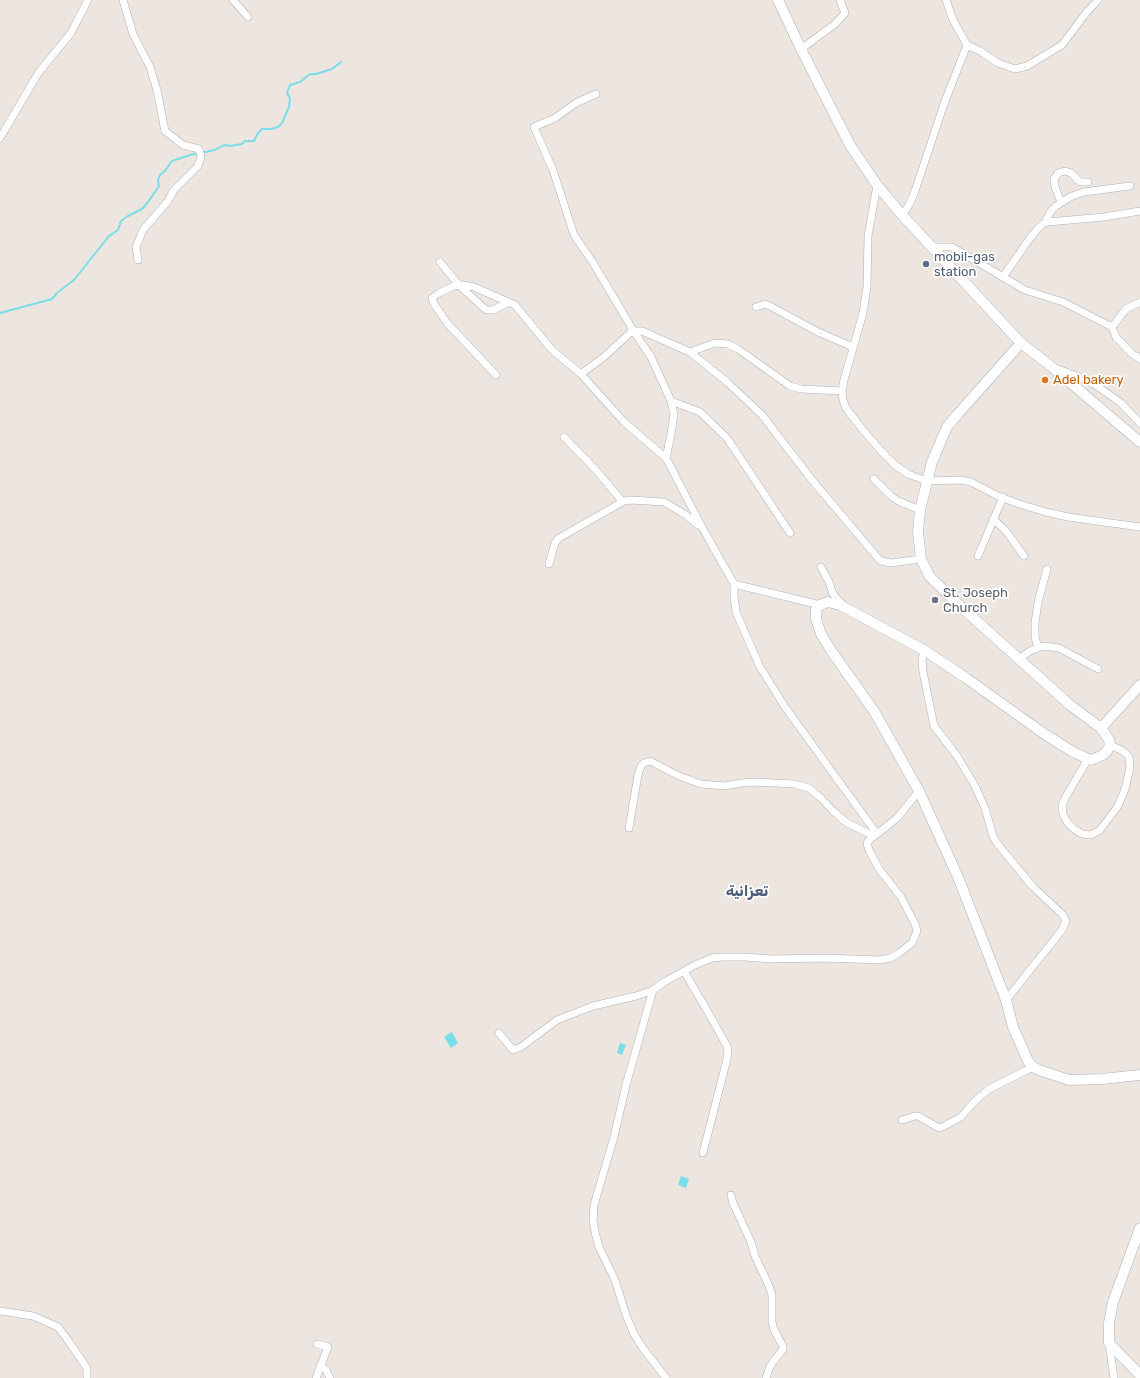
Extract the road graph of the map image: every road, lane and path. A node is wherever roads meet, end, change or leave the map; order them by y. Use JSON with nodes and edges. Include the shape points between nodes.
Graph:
{"nodes":[{"id":1,"x":88,"y":0,"type":"edge"},
{"id":2,"x":123,"y":0,"type":"edge"},
{"id":3,"x":233,"y":0,"type":"edge"},
{"id":4,"x":778,"y":0,"type":"edge"},
{"id":5,"x":840,"y":0,"type":"edge"},
{"id":6,"x":946,"y":0,"type":"edge"},
{"id":7,"x":1098,"y":0,"type":"edge"},
{"id":8,"x":248,"y":17,"type":"dead end"},
{"id":9,"x":967,"y":45,"type":"junction"},
{"id":10,"x":801,"y":49,"type":"junction"},
{"id":11,"x":596,"y":94,"type":"dead end"},
{"id":12,"x":0,"y":138,"type":"edge"},
{"id":13,"x":1088,"y":182,"type":"dead end"},
{"id":14,"x":876,"y":185,"type":"junction"},
{"id":15,"x":1130,"y":186,"type":"dead end"},
{"id":16,"x":1061,"y":202,"type":"junction"},
{"id":17,"x":1140,"y":211,"type":"edge"},
{"id":18,"x":902,"y":215,"type":"junction"},
{"id":19,"x":1045,"y":222,"type":"junction"},
{"id":20,"x":931,"y":247,"type":"junction"},
{"id":21,"x":138,"y":260,"type":"dead end"},
{"id":22,"x":440,"y":262,"type":"dead end"},
{"id":23,"x":1003,"y":277,"type":"junction"},
{"id":24,"x":459,"y":285,"type":"junction"},
{"id":25,"x":509,"y":302,"type":"junction"},
{"id":26,"x":1140,"y":302,"type":"edge"},
{"id":27,"x":756,"y":307,"type":"dead end"},
{"id":28,"x":1112,"y":327,"type":"junction"},
{"id":29,"x":633,"y":330,"type":"junction"},
{"id":30,"x":1021,"y":343,"type":"junction"},
{"id":31,"x":853,"y":347,"type":"junction"},
{"id":32,"x":690,"y":352,"type":"junction"},
{"id":33,"x":1140,"y":360,"type":"edge"},
{"id":34,"x":1052,"y":367,"type":"junction"},
{"id":35,"x":581,"y":374,"type":"junction"},
{"id":36,"x":496,"y":375,"type":"dead end"},
{"id":37,"x":842,"y":391,"type":"junction"},
{"id":38,"x":671,"y":401,"type":"junction"},
{"id":39,"x":1140,"y":423,"type":"edge"},
{"id":40,"x":564,"y":437,"type":"dead end"},
{"id":41,"x":1140,"y":442,"type":"edge"},
{"id":42,"x":666,"y":458,"type":"junction"},
{"id":43,"x":874,"y":479,"type":"dead end"},
{"id":44,"x":927,"y":481,"type":"junction"},
{"id":45,"x":1003,"y":497,"type":"junction"},
{"id":46,"x":622,"y":501,"type":"junction"},
{"id":47,"x":920,"y":510,"type":"junction"},
{"id":48,"x":993,"y":519,"type":"junction"},
{"id":49,"x":1140,"y":527,"type":"edge"},
{"id":50,"x":702,"y":530,"type":"junction"},
{"id":51,"x":790,"y":533,"type":"dead end"},
{"id":52,"x":978,"y":556,"type":"dead end"},
{"id":53,"x":1024,"y":556,"type":"dead end"},
{"id":54,"x":921,"y":559,"type":"junction"},
{"id":55,"x":549,"y":564,"type":"dead end"},
{"id":56,"x":821,"y":567,"type":"dead end"},
{"id":57,"x":1047,"y":569,"type":"dead end"},
{"id":58,"x":734,"y":584,"type":"junction"},
{"id":59,"x":820,"y":605,"type":"junction"},
{"id":60,"x":846,"y":609,"type":"junction"},
{"id":61,"x":1038,"y":648,"type":"junction"},
{"id":62,"x":924,"y":650,"type":"junction"},
{"id":63,"x":1019,"y":659,"type":"junction"},
{"id":64,"x":1098,"y":668,"type":"dead end"},
{"id":65,"x":1140,"y":685,"type":"edge"},
{"id":66,"x":1100,"y":728,"type":"junction"},
{"id":67,"x":1110,"y":745,"type":"junction"},
{"id":68,"x":1088,"y":759,"type":"junction"},
{"id":69,"x":919,"y":791,"type":"junction"},
{"id":70,"x":629,"y":828,"type":"dead end"},
{"id":71,"x":876,"y":835,"type":"junction"},
{"id":72,"x":684,"y":971,"type":"junction"},
{"id":73,"x":653,"y":990,"type":"junction"},
{"id":74,"x":1006,"y":1000,"type":"junction"},
{"id":75,"x":499,"y":1033,"type":"dead end"},
{"id":76,"x":1033,"y":1067,"type":"junction"},
{"id":77,"x":1140,"y":1076,"type":"edge"},
{"id":78,"x":902,"y":1120,"type":"dead end"},
{"id":79,"x":703,"y":1153,"type":"dead end"},
{"id":80,"x":731,"y":1195,"type":"dead end"},
{"id":81,"x":1140,"y":1228,"type":"edge"},
{"id":82,"x":0,"y":1311,"type":"edge"},
{"id":83,"x":1109,"y":1343,"type":"junction"},
{"id":84,"x":317,"y":1344,"type":"dead end"},
{"id":85,"x":320,"y":1366,"type":"junction"},
{"id":86,"x":1140,"y":1375,"type":"edge"},
{"id":87,"x":87,"y":1378,"type":"edge"},
{"id":88,"x":316,"y":1378,"type":"edge"},
{"id":89,"x":330,"y":1378,"type":"edge"},
{"id":90,"x":666,"y":1378,"type":"edge"},
{"id":91,"x":766,"y":1378,"type":"edge"},
{"id":92,"x":1114,"y":1378,"type":"edge"}],
"edges":[{"from":1,"to":12,"type":"street","via":[[71,33],[39,72]]},
{"from":2,"to":21,"type":"street","via":[[134,34],[150,68],[165,131],[183,145],[199,149],[201,158],[198,166],[174,190],[143,230],[136,247]]},
{"from":3,"to":8,"type":"street"},
{"from":4,"to":10,"type":"street"},
{"from":5,"to":10,"type":"street","via":[[845,13],[835,24]]},
{"from":6,"to":9,"type":"street","via":[[953,20]]},
{"from":7,"to":9,"type":"street","via":[[1062,45],[1027,66],[1006,67]]},
{"from":9,"to":18,"type":"street","via":[[915,191]]},
{"from":10,"to":14,"type":"street","via":[[850,145]]},
{"from":11,"to":29,"type":"street","via":[[534,127],[553,170],[574,235]]},
{"from":13,"to":16,"type":"street","via":[[1080,182],[1065,171],[1058,173],[1054,179]]},
{"from":14,"to":18,"type":"street"},
{"from":14,"to":31,"type":"street","via":[[868,236],[867,287],[863,313]]},
{"from":15,"to":16,"type":"street","via":[[1084,192]]},
{"from":16,"to":19,"type":"street","via":[[1051,211]]},
{"from":17,"to":19,"type":"street"},
{"from":18,"to":20,"type":"street"},
{"from":19,"to":23,"type":"street","via":[[1038,227]]},
{"from":20,"to":23,"type":"street","via":[[952,247]]},
{"from":20,"to":30,"type":"street"},
{"from":22,"to":24,"type":"street"},
{"from":23,"to":28,"type":"street","via":[[1025,290],[1063,302]]},
{"from":24,"to":25,"type":"street","via":[[474,287]]},
{"from":24,"to":25,"type":"street","via":[[486,310],[493,310]]},
{"from":24,"to":36,"type":"street","via":[[439,292],[432,298],[434,304],[448,324]]},
{"from":25,"to":35,"type":"street","via":[[519,309],[552,350]]},
{"from":26,"to":28,"type":"street","via":[[1126,309]]},
{"from":27,"to":31,"type":"street","via":[[765,304],[770,306]]},
{"from":28,"to":33,"type":"street","via":[[1116,337]]},
{"from":29,"to":32,"type":"street","via":[[648,332]]},
{"from":29,"to":35,"type":"street"},
{"from":29,"to":38,"type":"street","via":[[651,356]]},
{"from":30,"to":34,"type":"street"},
{"from":30,"to":44,"type":"street","via":[[948,427],[932,462]]},
{"from":31,"to":37,"type":"street"},
{"from":32,"to":37,"type":"street","via":[[715,343],[728,344],[790,386]]},
{"from":32,"to":54,"type":"street","via":[[762,415],[816,486],[881,561],[891,563]]},
{"from":34,"to":39,"type":"street","via":[[1094,384],[1121,403]]},
{"from":34,"to":41,"type":"street"},
{"from":35,"to":42,"type":"street","via":[[624,422]]},
{"from":37,"to":44,"type":"street","via":[[846,408],[882,452],[908,474]]},
{"from":38,"to":42,"type":"street","via":[[674,414]]},
{"from":38,"to":51,"type":"street","via":[[700,412],[726,438]]},
{"from":40,"to":46,"type":"street"},
{"from":42,"to":50,"type":"street"},
{"from":43,"to":47,"type":"street","via":[[898,501]]},
{"from":44,"to":45,"type":"street","via":[[961,480]]},
{"from":44,"to":47,"type":"street"},
{"from":45,"to":48,"type":"street"},
{"from":45,"to":49,"type":"street","via":[[1068,517]]},
{"from":46,"to":50,"type":"street","via":[[664,502],[686,515]]},
{"from":46,"to":55,"type":"street","via":[[559,538]]},
{"from":47,"to":54,"type":"street","via":[[918,532]]},
{"from":48,"to":52,"type":"street"},
{"from":48,"to":53,"type":"street","via":[[1006,531]]},
{"from":50,"to":58,"type":"street"},
{"from":54,"to":63,"type":"street","via":[[934,582]]},
{"from":56,"to":60,"type":"street","via":[[832,594]]},
{"from":57,"to":61,"type":"street","via":[[1035,623]]},
{"from":58,"to":59,"type":"street"},
{"from":58,"to":71,"type":"street","via":[[736,612],[760,667],[785,707]]},
{"from":59,"to":60,"type":"street","via":[[828,602]]},
{"from":59,"to":69,"type":"street","via":[[816,614],[822,634],[874,711]]},
{"from":60,"to":62,"type":"street"},
{"from":61,"to":63,"type":"street"},
{"from":61,"to":64,"type":"street","via":[[1059,648]]},
{"from":62,"to":68,"type":"street","via":[[1043,733]]},
{"from":62,"to":74,"type":"street","via":[[923,672],[934,726],[957,756],[975,786],[996,842],[1033,887],[1062,914],[1066,921],[1062,930]]},
{"from":63,"to":66,"type":"street"},
{"from":65,"to":66,"type":"street"},
{"from":66,"to":67,"type":"street"},
{"from":67,"to":68,"type":"street","via":[[1103,755],[1096,759]]},
{"from":67,"to":68,"type":"street","via":[[1129,757],[1130,768],[1118,806],[1100,830],[1091,835],[1082,834],[1067,822],[1062,805]]},
{"from":69,"to":71,"type":"street","via":[[897,818]]},
{"from":69,"to":74,"type":"street","via":[[958,877]]},
{"from":70,"to":71,"type":"street","via":[[638,775],[643,764],[650,761],[701,784],[725,786],[753,782],[809,788],[847,823]]},
{"from":71,"to":72,"type":"street","via":[[868,841],[870,852],[879,869],[901,897],[917,931],[906,949],[890,958],[880,960],[723,957],[703,962]]},
{"from":72,"to":73,"type":"street"},
{"from":72,"to":79,"type":"street","via":[[728,1048]]},
{"from":73,"to":75,"type":"street","via":[[593,1006],[557,1020],[521,1047],[513,1050]]},
{"from":73,"to":90,"type":"street","via":[[594,1204],[593,1220],[599,1247],[615,1280],[634,1334]]},
{"from":74,"to":76,"type":"street","via":[[1013,1027]]},
{"from":76,"to":77,"type":"street","via":[[1069,1080]]},
{"from":76,"to":78,"type":"street","via":[[989,1089],[961,1117],[943,1127],[940,1128],[918,1116]]},
{"from":80,"to":91,"type":"street","via":[[769,1286],[772,1295],[772,1322],[783,1346],[770,1366]]},
{"from":81,"to":83,"type":"street","via":[[1110,1311]]},
{"from":82,"to":87,"type":"street","via":[[33,1316],[58,1327],[87,1368]]},
{"from":83,"to":86,"type":"street"},
{"from":83,"to":92,"type":"street"},
{"from":84,"to":85,"type":"street","via":[[328,1347]]},
{"from":85,"to":88,"type":"street"},
{"from":85,"to":89,"type":"street","via":[[326,1370]]}]}
